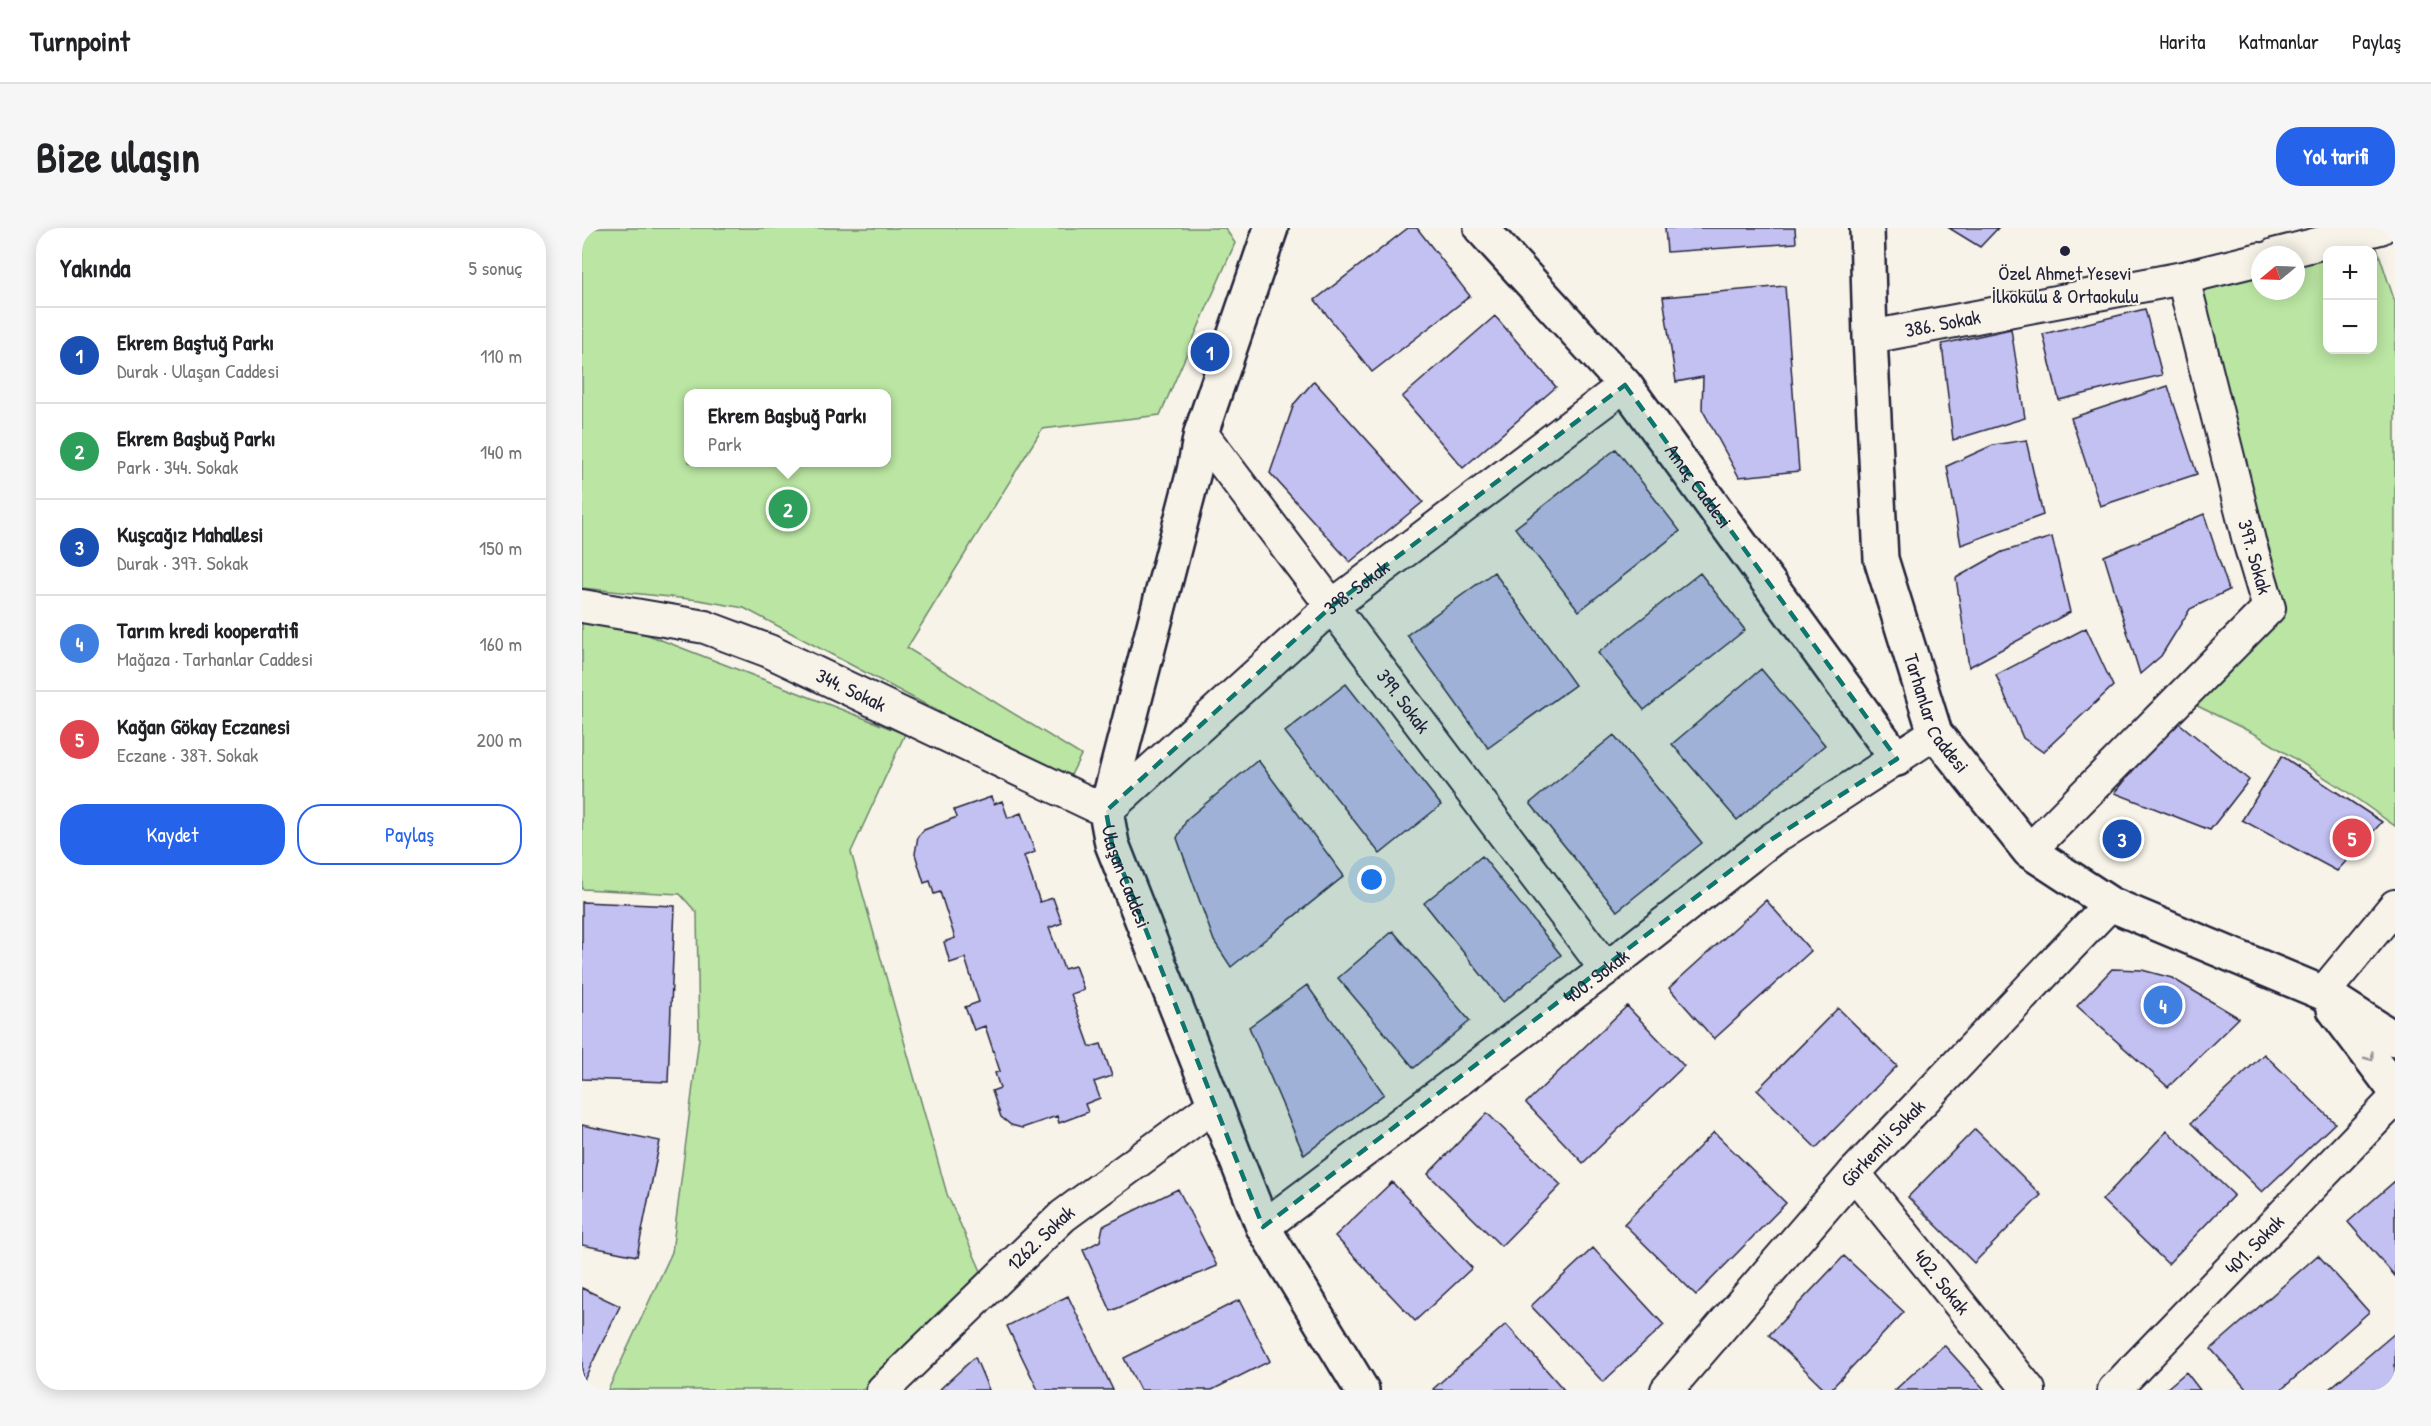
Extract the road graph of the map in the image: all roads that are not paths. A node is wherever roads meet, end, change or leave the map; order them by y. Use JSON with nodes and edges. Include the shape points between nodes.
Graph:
{"nodes":[{"id":1,"x":1271,"y":228,"type":"edge"},
{"id":2,"x":1481,"y":228,"type":"edge"},
{"id":3,"x":1867,"y":228,"type":"edge"},
{"id":4,"x":2380,"y":228,"type":"edge"},
{"id":5,"x":2393,"y":228,"type":"edge"},
{"id":6,"x":2395,"y":234,"type":"edge"},
{"id":7,"x":2305,"y":247,"type":"edge"},
{"id":8,"x":2251,"y":261,"type":"edge"},
{"id":9,"x":2183,"y":278,"type":"junction"},
{"id":10,"x":1870,"y":337,"type":"junction"},
{"id":11,"x":1625,"y":385,"type":"junction"},
{"id":12,"x":1201,"y":433,"type":"junction"},
{"id":13,"x":582,"y":606,"type":"edge"},
{"id":14,"x":1332,"y":606,"type":"junction"},
{"id":15,"x":1935,"y":733,"type":"junction"},
{"id":16,"x":1897,"y":759,"type":"junction"},
{"id":17,"x":1106,"y":811,"type":"junction"},
{"id":18,"x":2029,"y":851,"type":"junction"},
{"id":19,"x":2110,"y":904,"type":"junction"},
{"id":20,"x":2395,"y":906,"type":"edge"},
{"id":21,"x":1606,"y":969,"type":"junction"},
{"id":22,"x":2323,"y":993,"type":"junction"},
{"id":23,"x":2395,"y":1039,"type":"edge"},
{"id":24,"x":2395,"y":1090,"type":"edge"},
{"id":25,"x":2395,"y":1099,"type":"edge"},
{"id":26,"x":1213,"y":1106,"type":"junction"},
{"id":27,"x":1854,"y":1173,"type":"junction"},
{"id":28,"x":1263,"y":1227,"type":"junction"},
{"id":29,"x":883,"y":1390,"type":"edge"},
{"id":30,"x":1362,"y":1390,"type":"edge"},
{"id":31,"x":1667,"y":1390,"type":"edge"},
{"id":32,"x":2029,"y":1390,"type":"edge"},
{"id":33,"x":2114,"y":1390,"type":"edge"}],
"edges":[{"from":1,"to":12,"type":"street","name":"Ulaşan Caddesi"},
{"from":2,"to":11,"type":"street","name":"Amaç Caddesi"},
{"from":3,"to":10,"type":"street","name":"Tarhanlar Caddesi"},
{"from":4,"to":7,"type":"street"},
{"from":5,"to":6,"type":"street"},
{"from":8,"to":9,"type":"street","name":"386. Sokak"},
{"from":9,"to":10,"type":"street","name":"386. Sokak"},
{"from":9,"to":18,"type":"street","name":"397. Sokak","via":[[2249,541],[2270,608]]},
{"from":10,"to":15,"type":"street","name":"Tarhanlar Caddesi","via":[[1881,559]]},
{"from":11,"to":14,"type":"street","name":"398. Sokak"},
{"from":11,"to":16,"type":"street","name":"Amaç Caddesi"},
{"from":12,"to":14,"type":"street","name":"399. Sokak"},
{"from":12,"to":17,"type":"street","name":"Ulaşan Caddesi"},
{"from":13,"to":17,"type":"street","name":"344. Sokak","via":[[705,627],[769,651]]},
{"from":14,"to":17,"type":"street","name":"398. Sokak"},
{"from":14,"to":21,"type":"street","name":"399. Sokak"},
{"from":15,"to":16,"type":"street","name":"400. Sokak"},
{"from":15,"to":18,"type":"street","name":"Tarhanlar Caddesi"},
{"from":16,"to":21,"type":"street","name":"400. Sokak","via":[[1772,840]]},
{"from":17,"to":26,"type":"street","name":"Ulaşan Caddesi","via":[[1112,844]]},
{"from":18,"to":19,"type":"street","name":"Tarhanlar Caddesi"},
{"from":19,"to":22,"type":"street","name":"Tarhanlar Caddesi"},
{"from":19,"to":27,"type":"street","name":"Görkemli Sokak"},
{"from":20,"to":22,"type":"street"},
{"from":21,"to":28,"type":"street","name":"400. Sokak"},
{"from":22,"to":23,"type":"street","name":"Tarhanlar Caddesi"},
{"from":22,"to":24,"type":"street","one_way":true},
{"from":25,"to":33,"type":"street","name":"401. Sokak"},
{"from":26,"to":28,"type":"street","name":"Ulaşan Caddesi"},
{"from":26,"to":29,"type":"street","name":"1262. Sokak","via":[[1063,1216]]},
{"from":27,"to":31,"type":"street","name":"Görkemli Sokak"},
{"from":27,"to":32,"type":"street","name":"402. Sokak"},
{"from":28,"to":30,"type":"street","name":"Ulaşan Caddesi"}]}
